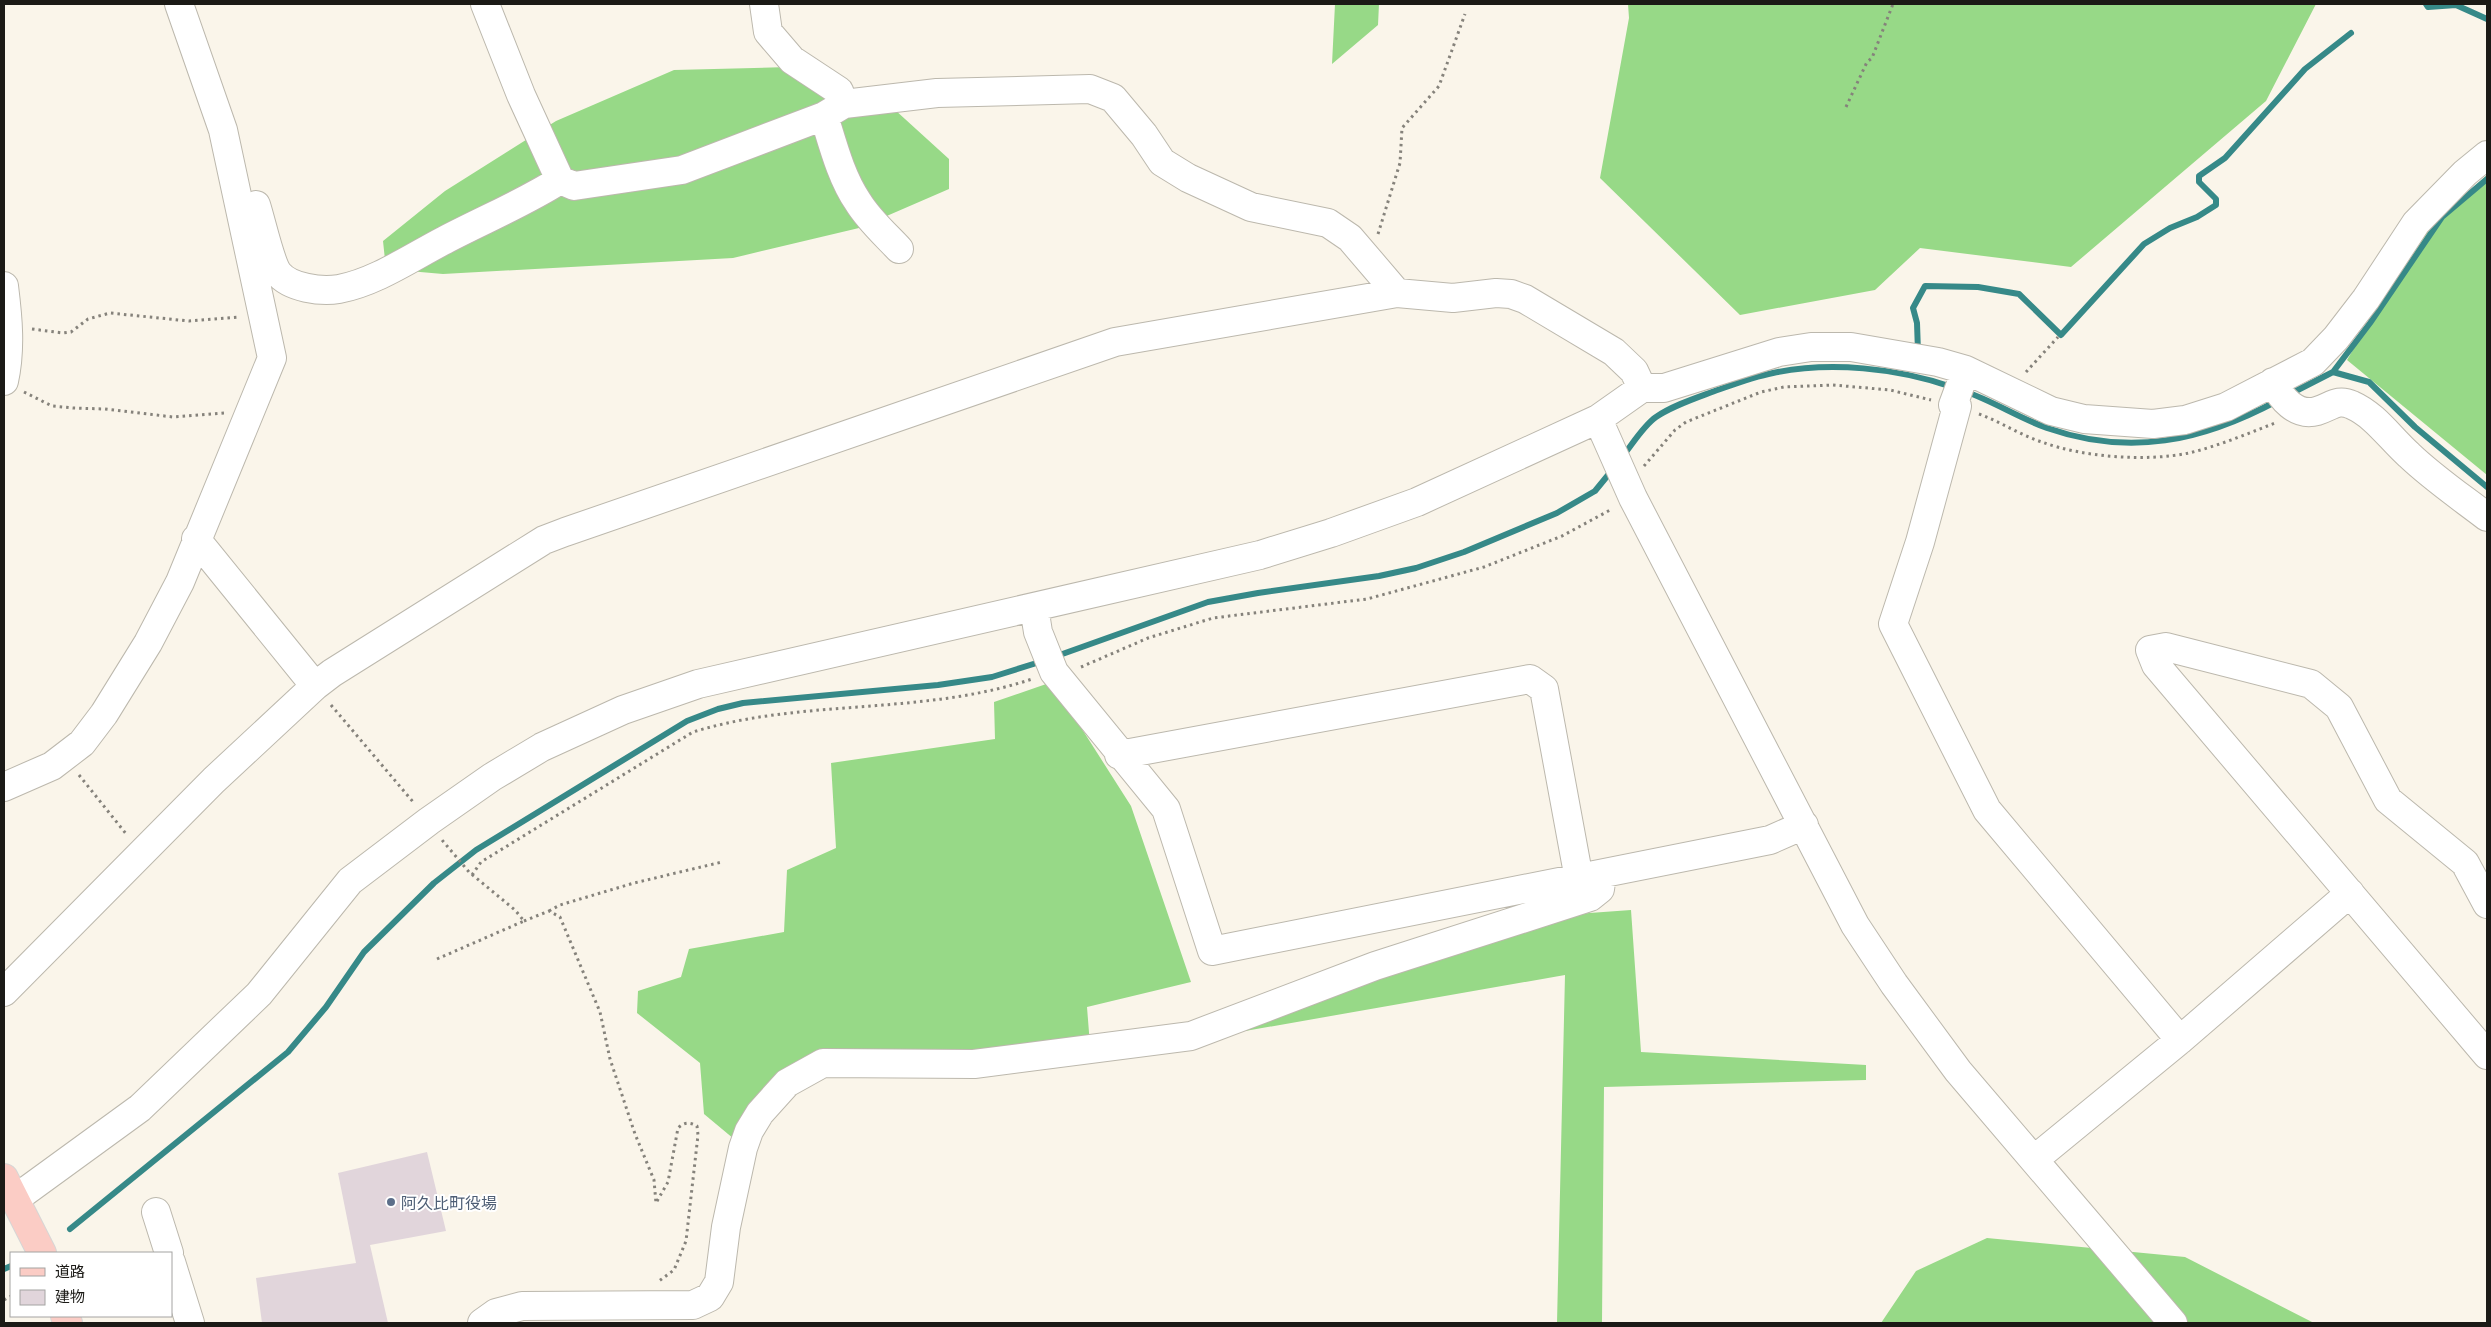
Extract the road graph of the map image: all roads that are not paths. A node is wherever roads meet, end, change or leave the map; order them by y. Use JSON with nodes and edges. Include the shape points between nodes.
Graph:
{"nodes":[{"id":1,"x":179,"y":4,"type":"edge"},
{"id":2,"x":485,"y":4,"type":"edge"},
{"id":3,"x":764,"y":4,"type":"edge"},
{"id":4,"x":834,"y":110,"type":"junction"},
{"id":5,"x":2487,"y":155,"type":"edge"},
{"id":6,"x":234,"y":178,"type":"junction"},
{"id":7,"x":560,"y":180,"type":"junction"},
{"id":8,"x":899,"y":249,"type":"dead end"},
{"id":9,"x":4,"y":286,"type":"edge"},
{"id":10,"x":1397,"y":293,"type":"junction"},
{"id":11,"x":1966,"y":370,"type":"junction"},
{"id":12,"x":12,"y":385,"type":"edge"},
{"id":13,"x":1642,"y":388,"type":"junction"},
{"id":14,"x":2280,"y":392,"type":"junction"},
{"id":15,"x":1598,"y":419,"type":"junction"},
{"id":16,"x":2487,"y":517,"type":"edge"},
{"id":17,"x":196,"y":539,"type":"junction"},
{"id":18,"x":1036,"y":620,"type":"junction"},
{"id":19,"x":315,"y":686,"type":"junction"},
{"id":20,"x":1119,"y":755,"type":"junction"},
{"id":21,"x":4,"y":787,"type":"edge"},
{"id":22,"x":1804,"y":825,"type":"junction"},
{"id":23,"x":1590,"y":877,"type":"junction"},
{"id":24,"x":2350,"y":893,"type":"junction"},
{"id":25,"x":2487,"y":904,"type":"edge"},
{"id":26,"x":4,"y":992,"type":"edge"},
{"id":27,"x":2180,"y":1040,"type":"junction"},
{"id":28,"x":2487,"y":1055,"type":"edge"},
{"id":29,"x":2035,"y":1160,"type":"junction"},
{"id":30,"x":8,"y":1194,"type":"edge"},
{"id":31,"x":156,"y":1212,"type":"dead end"},
{"id":32,"x":39,"y":1247,"type":"edge"},
{"id":33,"x":169,"y":1252,"type":"edge"},
{"id":34,"x":172,"y":1265,"type":"edge"},
{"id":35,"x":190,"y":1323,"type":"edge"},
{"id":36,"x":482,"y":1323,"type":"edge"},
{"id":37,"x":2173,"y":1323,"type":"edge"}],
"edges":[{"from":1,"to":6,"type":"street","via":[[224,130]]},
{"from":2,"to":7,"type":"street","via":[[521,95]]},
{"from":3,"to":4,"type":"street","via":[[768,32],[792,60],[839,90]]},
{"from":4,"to":7,"type":"street","via":[[682,170],[574,186]]},
{"from":4,"to":8,"type":"street","via":[[838,162],[856,201]]},
{"from":4,"to":10,"type":"street","via":[[937,92],[1090,89],[1113,98],[1162,162],[1188,178],[1251,206],[1328,223],[1350,238]]},
{"from":5,"to":14,"type":"street","via":[[2416,222],[2366,300],[2336,338]]},
{"from":6,"to":7,"type":"street","via":[[250,188],[278,273],[289,281],[321,290],[358,284]]},
{"from":6,"to":17,"type":"street","via":[[272,358]]},
{"from":9,"to":12,"type":"street"},
{"from":10,"to":13,"type":"street","via":[[1453,298],[1496,293],[1525,299],[1614,352],[1634,371]]},
{"from":10,"to":19,"type":"street","via":[[1115,342],[588,524],[544,540]]},
{"from":11,"to":13,"type":"street","via":[[1851,347],[1811,347],[1779,352],[1664,388]]},
{"from":11,"to":14,"type":"street","via":[[2051,411],[2084,419],[2153,424],[2185,420]]},
{"from":11,"to":27,"type":"street","via":[[1954,401],[1957,406],[1923,533],[1892,624],[1987,810]]},
{"from":13,"to":15,"type":"street"},
{"from":14,"to":16,"type":"street","via":[[2294,408],[2305,412],[2343,401],[2364,410],[2409,456]]},
{"from":15,"to":18,"type":"street","via":[[1417,502],[1331,533]]},
{"from":15,"to":22,"type":"street","via":[[1610,450]]},
{"from":17,"to":19,"type":"street"},
{"from":17,"to":21,"type":"street","via":[[180,582],[148,643],[82,743],[52,766]]},
{"from":18,"to":20,"type":"street","via":[[1056,675]]},
{"from":18,"to":30,"type":"street","via":[[698,684],[623,710],[542,747],[492,777],[350,881],[259,994],[140,1108]]},
{"from":19,"to":26,"type":"street","via":[[214,780]]},
{"from":20,"to":23,"type":"street","via":[[1166,809],[1212,951]]},
{"from":20,"to":23,"type":"street","via":[[1530,679],[1544,689]]},
{"from":22,"to":23,"type":"street","via":[[1770,840]]},
{"from":22,"to":29,"type":"street","via":[[1855,924],[1894,984],[1958,1071]]},
{"from":23,"to":36,"type":"street","via":[[1600,890],[1590,896],[1375,966],[1191,1036],[974,1064],[823,1064],[787,1083],[760,1113],[749,1131],[726,1227],[719,1282],[710,1297],[693,1305],[522,1306],[496,1313]]},
{"from":24,"to":25,"type":"street","via":[[2156,665],[2150,650],[2166,647],[2311,684],[2339,707],[2388,800],[2465,863]]},
{"from":24,"to":27,"type":"street"},
{"from":24,"to":28,"type":"street"},
{"from":27,"to":29,"type":"street"},
{"from":29,"to":37,"type":"street"},
{"from":30,"to":32,"type":"main road"},
{"from":31,"to":33,"type":"street"},
{"from":34,"to":35,"type":"street"}]}
